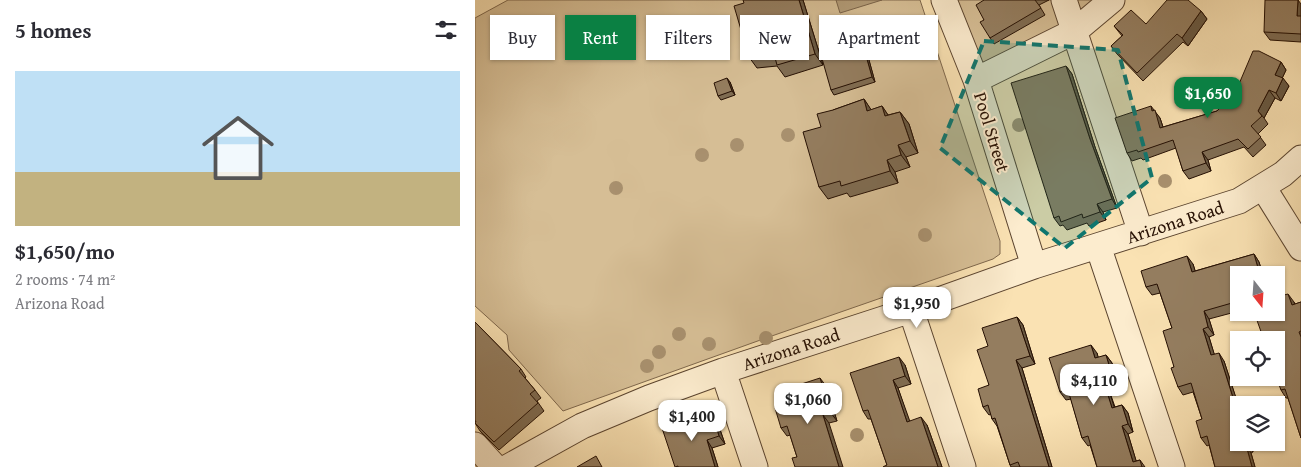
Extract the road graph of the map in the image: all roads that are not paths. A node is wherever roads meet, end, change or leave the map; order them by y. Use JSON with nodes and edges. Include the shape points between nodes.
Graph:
{"nodes":[{"id":1,"x":944,"y":0,"type":"edge"},
{"id":2,"x":1064,"y":0,"type":"edge"},
{"id":3,"x":1112,"y":0,"type":"edge"},
{"id":4,"x":1075,"y":31,"type":"junction"},
{"id":5,"x":976,"y":80,"type":"junction"},
{"id":6,"x":1301,"y":158,"type":"edge"},
{"id":7,"x":1263,"y":186,"type":"junction"},
{"id":8,"x":1141,"y":233,"type":"junction"},
{"id":9,"x":1098,"y":246,"type":"junction"},
{"id":10,"x":1301,"y":248,"type":"edge"},
{"id":11,"x":1035,"y":266,"type":"junction"},
{"id":12,"x":911,"y":310,"type":"junction"},
{"id":13,"x":723,"y":370,"type":"junction"},
{"id":14,"x":475,"y":445,"type":"edge"},
{"id":15,"x":495,"y":467,"type":"edge"},
{"id":16,"x":508,"y":467,"type":"edge"},
{"id":17,"x":755,"y":467,"type":"edge"},
{"id":18,"x":963,"y":467,"type":"edge"},
{"id":19,"x":1172,"y":467,"type":"edge"}],
"edges":[{"from":1,"to":5,"type":"street","name":"Pool Street"},
{"from":2,"to":4,"type":"street"},
{"from":3,"to":4,"type":"street"},
{"from":4,"to":5,"type":"street"},
{"from":4,"to":8,"type":"street"},
{"from":5,"to":11,"type":"street","name":"Pool Street"},
{"from":6,"to":7,"type":"street","name":"Arizona Road"},
{"from":7,"to":8,"type":"street","name":"Arizona Road","via":[[1239,201]]},
{"from":7,"to":10,"type":"street"},
{"from":8,"to":9,"type":"street","name":"Arizona Road"},
{"from":9,"to":11,"type":"street","name":"Arizona Road"},
{"from":9,"to":19,"type":"street"},
{"from":11,"to":12,"type":"street","name":"Arizona Road"},
{"from":12,"to":13,"type":"street","name":"Arizona Road"},
{"from":12,"to":18,"type":"street"},
{"from":13,"to":16,"type":"street","name":"Arizona Road","via":[[590,422]]},
{"from":13,"to":17,"type":"street"},
{"from":14,"to":15,"type":"street"}]}
